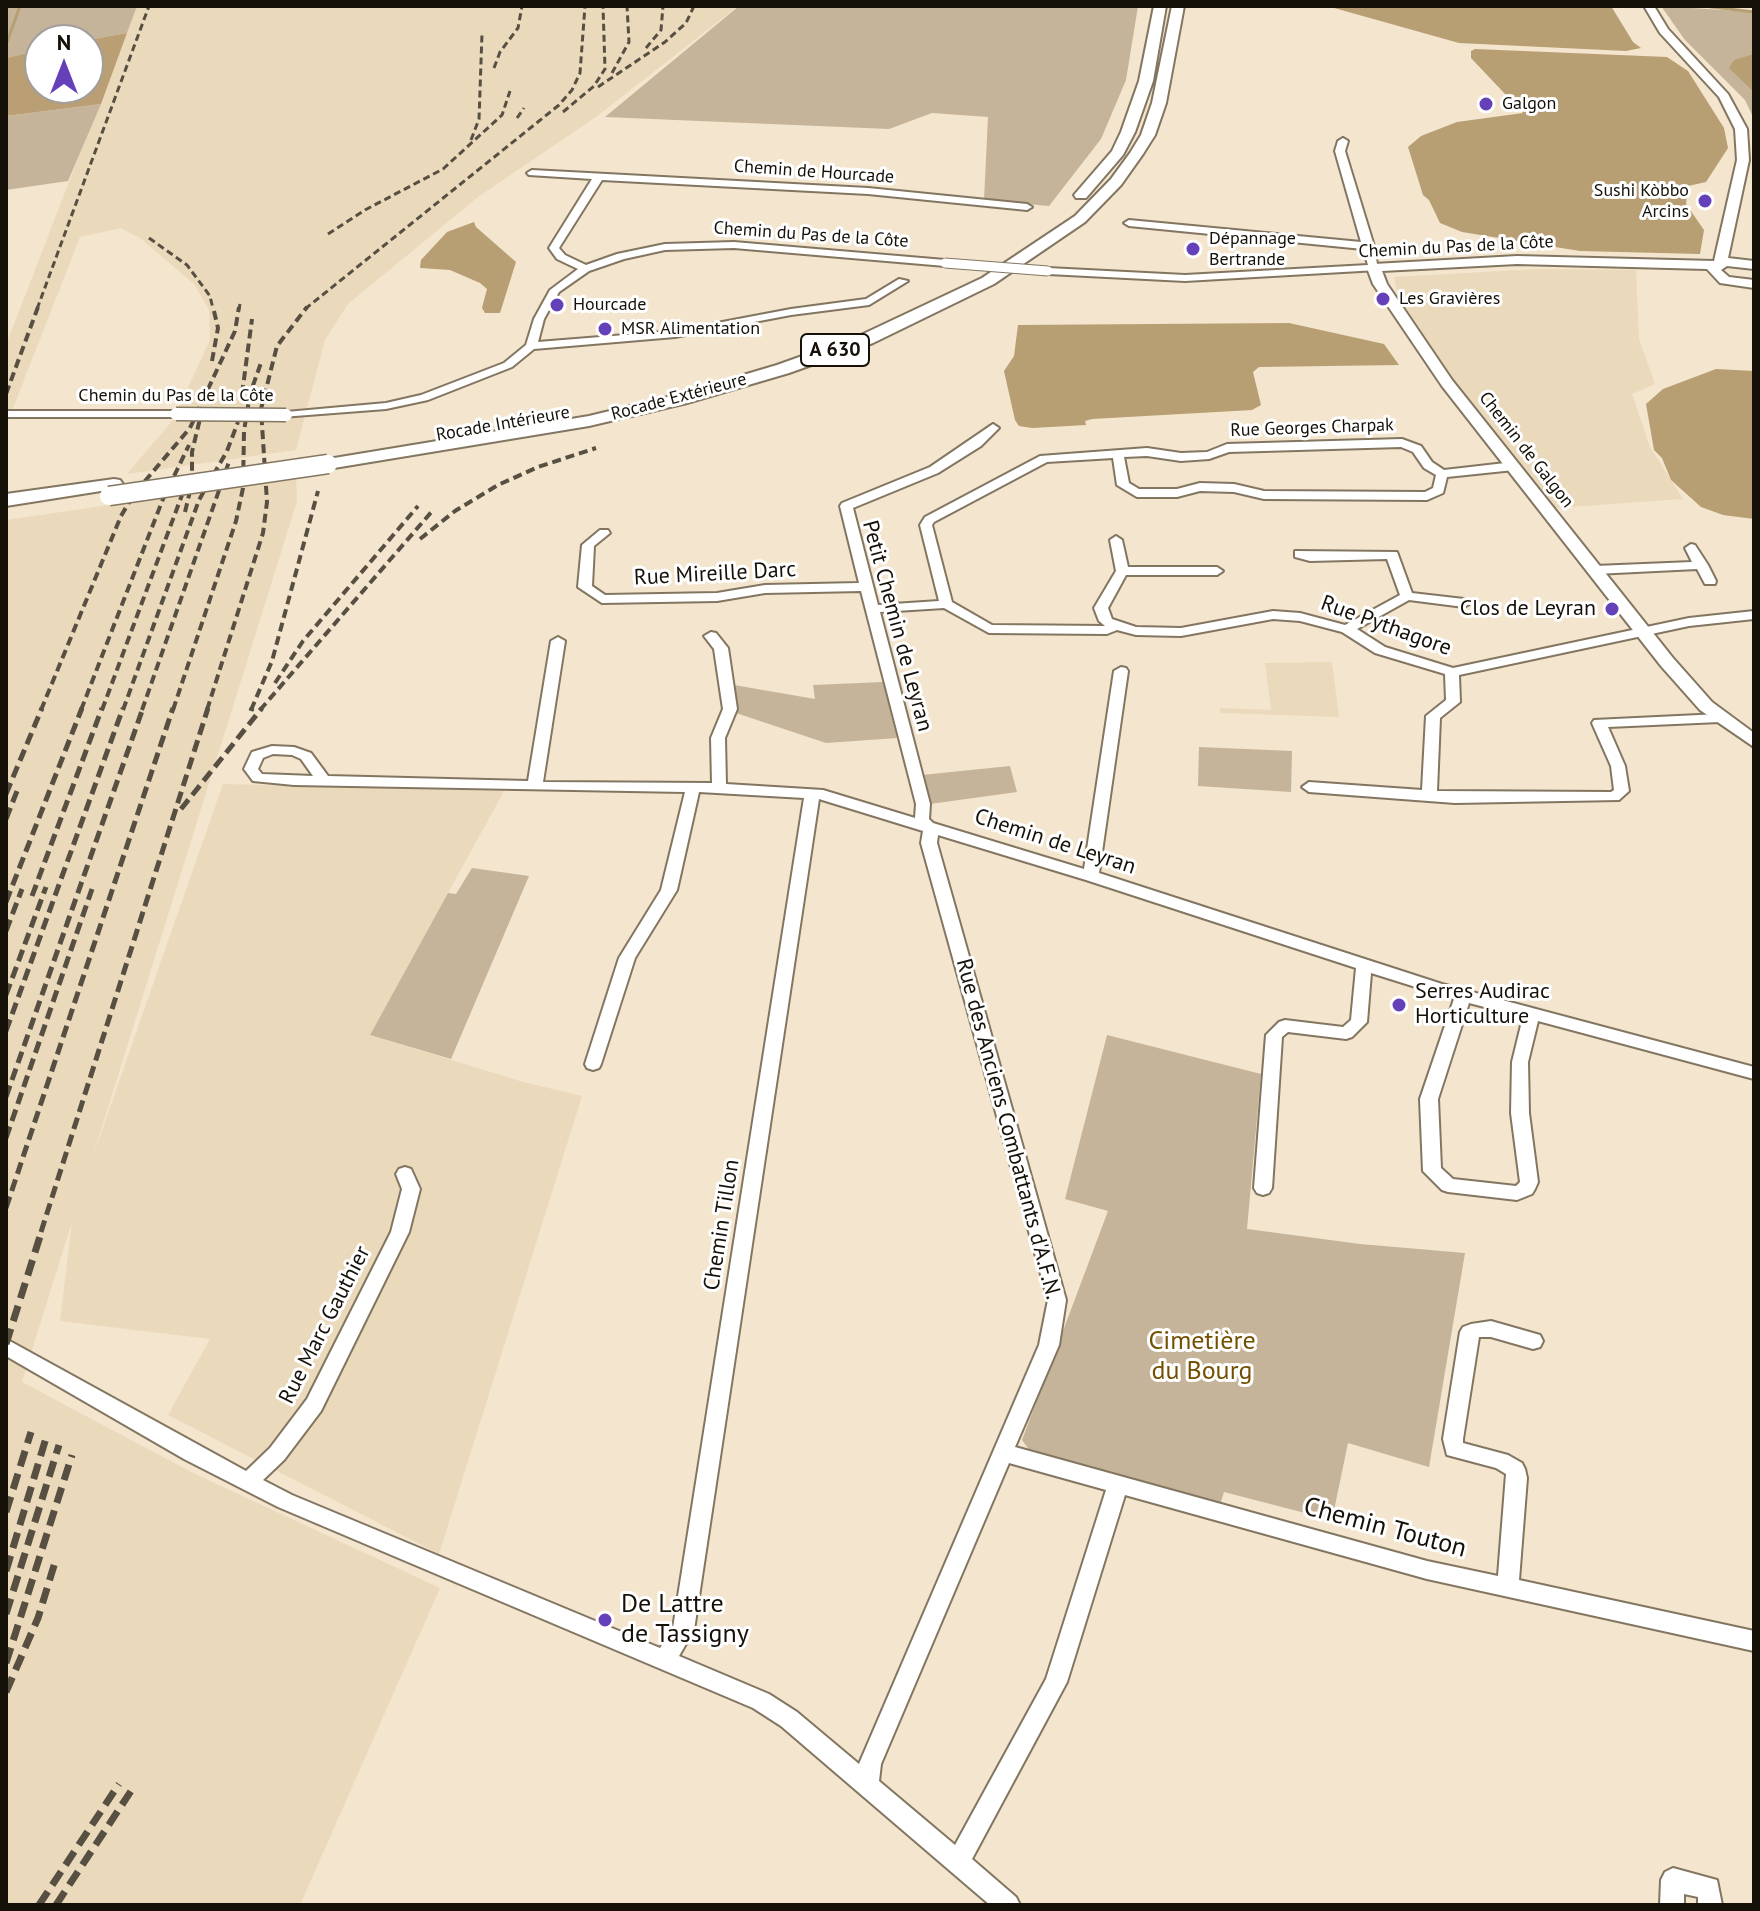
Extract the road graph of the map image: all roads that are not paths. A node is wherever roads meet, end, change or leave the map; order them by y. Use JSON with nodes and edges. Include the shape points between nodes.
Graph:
{"nodes":[{"id":1,"x":1160,"y":6,"type":"edge"},
{"id":2,"x":1178,"y":6,"type":"edge"},
{"id":3,"x":1649,"y":6,"type":"edge"},
{"id":4,"x":1343,"y":141,"type":"dead end"},
{"id":5,"x":532,"y":173,"type":"dead end"},
{"id":6,"x":598,"y":178,"type":"junction"},
{"id":7,"x":1027,"y":207,"type":"dead end"},
{"id":8,"x":1129,"y":223,"type":"dead end"},
{"id":9,"x":1726,"y":245,"type":"junction"},
{"id":10,"x":1369,"y":246,"type":"junction"},
{"id":11,"x":1752,"y":264,"type":"edge"},
{"id":12,"x":1374,"y":268,"type":"junction"},
{"id":13,"x":1718,"y":268,"type":"junction"},
{"id":14,"x":585,"y":269,"type":"junction"},
{"id":15,"x":903,"y":281,"type":"dead end"},
{"id":16,"x":1750,"y":285,"type":"edge"},
{"id":17,"x":531,"y":346,"type":"junction"},
{"id":18,"x":18,"y":414,"type":"edge"},
{"id":19,"x":993,"y":428,"type":"dead end"},
{"id":20,"x":1118,"y":454,"type":"junction"},
{"id":21,"x":330,"y":458,"type":"junction"},
{"id":22,"x":1514,"y":466,"type":"junction"},
{"id":23,"x":1442,"y":474,"type":"junction"},
{"id":24,"x":112,"y":490,"type":"junction"},
{"id":25,"x":6,"y":500,"type":"edge"},
{"id":26,"x":6,"y":512,"type":"edge"},
{"id":27,"x":604,"y":533,"type":"dead end"},
{"id":28,"x":1116,"y":540,"type":"dead end"},
{"id":29,"x":1691,"y":548,"type":"dead end"},
{"id":30,"x":1300,"y":554,"type":"dead end"},
{"id":31,"x":1702,"y":565,"type":"junction"},
{"id":32,"x":1595,"y":570,"type":"junction"},
{"id":33,"x":1122,"y":571,"type":"junction"},
{"id":34,"x":1217,"y":571,"type":"dead end"},
{"id":35,"x":1710,"y":581,"type":"dead end"},
{"id":36,"x":866,"y":587,"type":"junction"},
{"id":37,"x":1407,"y":596,"type":"junction"},
{"id":38,"x":1464,"y":603,"type":"dead end"},
{"id":39,"x":946,"y":604,"type":"junction"},
{"id":40,"x":873,"y":609,"type":"junction"},
{"id":41,"x":1754,"y":615,"type":"edge"},
{"id":42,"x":1115,"y":626,"type":"junction"},
{"id":43,"x":1347,"y":629,"type":"junction"},
{"id":44,"x":1643,"y":631,"type":"junction"},
{"id":45,"x":711,"y":636,"type":"dead end"},
{"id":46,"x":558,"y":641,"type":"dead end"},
{"id":47,"x":1121,"y":671,"type":"dead end"},
{"id":48,"x":1452,"y":672,"type":"junction"},
{"id":49,"x":1720,"y":718,"type":"junction"},
{"id":50,"x":1754,"y":742,"type":"edge"},
{"id":51,"x":323,"y":780,"type":"dead end"},
{"id":52,"x":535,"y":786,"type":"junction"},
{"id":53,"x":1309,"y":787,"type":"dead end"},
{"id":54,"x":693,"y":788,"type":"junction"},
{"id":55,"x":719,"y":788,"type":"junction"},
{"id":56,"x":812,"y":794,"type":"junction"},
{"id":57,"x":1429,"y":795,"type":"junction"},
{"id":58,"x":926,"y":825,"type":"junction"},
{"id":59,"x":1091,"y":876,"type":"junction"},
{"id":60,"x":1364,"y":966,"type":"junction"},
{"id":61,"x":1463,"y":995,"type":"junction"},
{"id":62,"x":1532,"y":1013,"type":"junction"},
{"id":63,"x":593,"y":1064,"type":"dead end"},
{"id":64,"x":1754,"y":1073,"type":"edge"},
{"id":65,"x":405,"y":1174,"type":"dead end"},
{"id":66,"x":1263,"y":1188,"type":"dead end"},
{"id":67,"x":1533,"y":1341,"type":"dead end"},
{"id":68,"x":6,"y":1347,"type":"edge"},
{"id":69,"x":1005,"y":1453,"type":"junction"},
{"id":70,"x":248,"y":1482,"type":"junction"},
{"id":71,"x":1118,"y":1485,"type":"junction"},
{"id":72,"x":1508,"y":1588,"type":"junction"},
{"id":73,"x":1754,"y":1641,"type":"edge"},
{"id":74,"x":666,"y":1659,"type":"junction"},
{"id":75,"x":867,"y":1787,"type":"junction"},
{"id":76,"x":958,"y":1862,"type":"junction"},
{"id":77,"x":1008,"y":1905,"type":"edge"},
{"id":78,"x":1672,"y":1905,"type":"edge"},
{"id":79,"x":1710,"y":1905,"type":"edge"}],
"edges":[{"from":1,"to":21,"type":"highway","name":"Rocade Intérieure","number":"A 630","via":[[1146,81],[1118,152],[1061,214],[974,274],[855,330],[671,390]]},
{"from":2,"to":21,"type":"highway","name":"Rocade Extérieure","number":"A 630","via":[[1163,92],[1136,154],[1080,219],[988,281],[867,339],[681,399],[589,421]]},
{"from":3,"to":9,"type":"main road","via":[[1664,31],[1724,96],[1741,129],[1743,160]]},
{"from":4,"to":10,"type":"street","name":"Chemin de Galgon","via":[[1340,151]]},
{"from":5,"to":6,"type":"street","name":"Chemin de Hourcade"},
{"from":6,"to":7,"type":"street","name":"Chemin de Hourcade","via":[[816,187]]},
{"from":6,"to":14,"type":"street","via":[[554,248]]},
{"from":8,"to":10,"type":"street"},
{"from":9,"to":11,"type":"main road"},
{"from":9,"to":13,"type":"main road"},
{"from":10,"to":12,"type":"street","name":"Chemin de Galgon"},
{"from":11,"to":13,"type":"main road"},
{"from":12,"to":13,"type":"main road","name":"Chemin du Pas de la Côte","via":[[1538,260]]},
{"from":12,"to":14,"type":"street","name":"Chemin du Pas de la Côte","bridge":true,"via":[[1185,278],[699,245],[621,256]]},
{"from":12,"to":22,"type":"main road","name":"Chemin de Galgon","via":[[1447,383]]},
{"from":13,"to":16,"type":"main road"},
{"from":14,"to":17,"type":"street","name":"Chemin du Pas de la Côte","via":[[550,296]]},
{"from":15,"to":17,"type":"street","via":[[869,302],[675,334]]},
{"from":17,"to":18,"type":"street","name":"Chemin du Pas de la Côte","bridge":true,"via":[[508,365],[424,398],[362,410],[286,415]]},
{"from":19,"to":36,"type":"street","name":"Petit Chemin de Leyran","via":[[934,470],[846,506]]},
{"from":20,"to":23,"type":"street","name":"Rue Georges Charpak","via":[[1181,457],[1227,448],[1402,443],[1417,449]]},
{"from":20,"to":23,"type":"street","via":[[1123,485],[1137,493],[1200,487],[1264,495],[1427,496],[1439,490]]},
{"from":20,"to":39,"type":"street","name":"Rue Georges Charpak","via":[[1044,459],[926,525]]},
{"from":21,"to":24,"type":"highway","name":"Rocade Extérieure","number":"A 630","bridge":true},
{"from":22,"to":23,"type":"street"},
{"from":22,"to":32,"type":"main road","name":"Chemin de Galgon"},
{"from":24,"to":25,"type":"highway","number":"A 630"},
{"from":24,"to":26,"type":"highway","name":"Rocade Extérieure","number":"A 630"},
{"from":27,"to":36,"type":"street","name":"Rue Mireille Darc","via":[[588,545],[585,587],[602,599]]},
{"from":28,"to":33,"type":"street"},
{"from":29,"to":31,"type":"street"},
{"from":30,"to":37,"type":"street","via":[[1392,555]]},
{"from":31,"to":32,"type":"street"},
{"from":31,"to":35,"type":"street"},
{"from":32,"to":44,"type":"main road","name":"Chemin de Galgon"},
{"from":33,"to":34,"type":"street"},
{"from":33,"to":42,"type":"street","via":[[1101,608],[1106,621]]},
{"from":36,"to":40,"type":"street","name":"Petit Chemin de Leyran"},
{"from":37,"to":38,"type":"street"},
{"from":37,"to":43,"type":"street"},
{"from":39,"to":40,"type":"street"},
{"from":39,"to":42,"type":"street","name":"Rue Pythagore","via":[[989,629]]},
{"from":40,"to":58,"type":"street","name":"Petit Chemin de Leyran"},
{"from":41,"to":44,"type":"street","name":"Rue Pythagore"},
{"from":42,"to":43,"type":"street","name":"Rue Pythagore","via":[[1200,631],[1273,615],[1321,620]]},
{"from":43,"to":48,"type":"street","name":"Rue Pythagore","via":[[1380,650]]},
{"from":44,"to":48,"type":"street","name":"Rue Pythagore"},
{"from":44,"to":49,"type":"main road","name":"Chemin de Galgon"},
{"from":45,"to":55,"type":"street","via":[[721,648],[730,709],[718,738]]},
{"from":46,"to":52,"type":"street"},
{"from":47,"to":59,"type":"street"},
{"from":48,"to":57,"type":"street","via":[[1453,702],[1433,716]]},
{"from":49,"to":50,"type":"main road","name":"Chemin de Galgon"},
{"from":49,"to":57,"type":"street","via":[[1599,723],[1618,766],[1622,791],[1614,797]]},
{"from":51,"to":52,"type":"street","name":"Chemin de Leyran"},
{"from":52,"to":54,"type":"street","name":"Chemin de Leyran"},
{"from":53,"to":57,"type":"street"},
{"from":54,"to":55,"type":"street","name":"Chemin de Leyran"},
{"from":54,"to":63,"type":"street","via":[[669,890],[627,958]]},
{"from":55,"to":56,"type":"street","name":"Chemin de Leyran"},
{"from":56,"to":58,"type":"street","name":"Chemin de Leyran"},
{"from":56,"to":74,"type":"street","name":"Chemin Tillon","via":[[683,1630]]},
{"from":58,"to":59,"type":"street","name":"Chemin de Leyran"},
{"from":58,"to":69,"type":"street","name":"Rue des Anciens Combattants d'A.F.N.","via":[[1057,1300],[1049,1345]]},
{"from":59,"to":60,"type":"street","name":"Chemin de Leyran"},
{"from":60,"to":61,"type":"street","name":"Chemin de Leyran"},
{"from":60,"to":66,"type":"street","via":[[1359,1022],[1346,1033],[1285,1026],[1274,1035]]},
{"from":61,"to":62,"type":"street","name":"Chemin de Leyran"},
{"from":61,"to":62,"type":"street","via":[[1429,1099],[1432,1171],[1448,1185],[1517,1193],[1526,1189],[1520,1062]]},
{"from":62,"to":64,"type":"street","name":"Chemin de Leyran"},
{"from":65,"to":70,"type":"street","name":"Rue Marc Gauthier","via":[[411,1189],[400,1232],[314,1405]]},
{"from":67,"to":72,"type":"street","via":[[1491,1329],[1470,1332],[1453,1439],[1454,1449],[1515,1469]]},
{"from":68,"to":70,"type":"street"},
{"from":69,"to":71,"type":"street","name":"Chemin Touton"},
{"from":69,"to":75,"type":"street","name":"Rue des Anciens Combattants d'A.F.N.","via":[[870,1764]]},
{"from":70,"to":74,"type":"street","via":[[361,1535]]},
{"from":71,"to":72,"type":"street","name":"Chemin Touton"},
{"from":71,"to":76,"type":"street","via":[[1056,1682]]},
{"from":72,"to":73,"type":"street","name":"Chemin Touton"},
{"from":74,"to":75,"type":"street","via":[[761,1701]]},
{"from":75,"to":76,"type":"street"},
{"from":76,"to":77,"type":"street"},
{"from":78,"to":79,"type":"street","via":[[1673,1880],[1709,1888]]}]}
